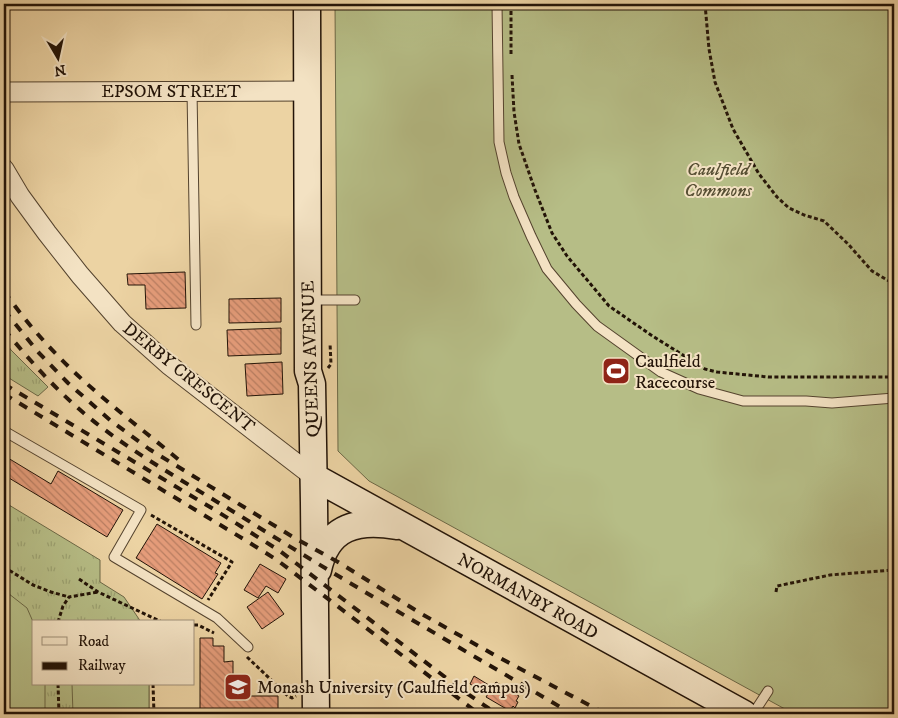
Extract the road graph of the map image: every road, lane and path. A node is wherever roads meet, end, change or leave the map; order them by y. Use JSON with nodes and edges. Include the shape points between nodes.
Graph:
{"nodes":[{"id":1,"x":307,"y":4,"type":"edge"},
{"id":2,"x":497,"y":4,"type":"edge"},
{"id":3,"x":512,"y":4,"type":"edge"},
{"id":4,"x":705,"y":4,"type":"edge"},
{"id":5,"x":511,"y":54,"type":"dead end"},
{"id":6,"x":511,"y":73,"type":"dead end"},
{"id":7,"x":192,"y":91,"type":"junction"},
{"id":8,"x":307,"y":91,"type":"junction"},
{"id":9,"x":4,"y":92,"type":"edge"},
{"id":10,"x":4,"y":169,"type":"edge"},
{"id":11,"x":894,"y":284,"type":"edge"},
{"id":12,"x":308,"y":300,"type":"junction"},
{"id":13,"x":355,"y":300,"type":"dead end"},
{"id":14,"x":196,"y":325,"type":"dead end"},
{"id":15,"x":330,"y":341,"type":"dead end"},
{"id":16,"x":331,"y":364,"type":"dead end"},
{"id":17,"x":894,"y":377,"type":"edge"},
{"id":18,"x":894,"y":398,"type":"edge"},
{"id":19,"x":4,"y":431,"type":"edge"},
{"id":20,"x":314,"y":476,"type":"junction"},
{"id":21,"x":142,"y":510,"type":"junction"},
{"id":22,"x":405,"y":528,"type":"junction"},
{"id":23,"x":4,"y":567,"type":"edge"},
{"id":24,"x":894,"y":570,"type":"edge"},
{"id":25,"x":79,"y":578,"type":"dead end"},
{"id":26,"x":315,"y":584,"type":"junction"},
{"id":27,"x":98,"y":592,"type":"junction"},
{"id":28,"x":776,"y":592,"type":"dead end"},
{"id":29,"x":69,"y":596,"type":"junction"},
{"id":30,"x":203,"y":610,"type":"junction"},
{"id":31,"x":59,"y":620,"type":"edge"},
{"id":32,"x":158,"y":620,"type":"edge"},
{"id":33,"x":196,"y":625,"type":"edge"},
{"id":34,"x":248,"y":647,"type":"dead end"},
{"id":35,"x":58,"y":686,"type":"edge"},
{"id":36,"x":154,"y":686,"type":"edge"},
{"id":37,"x":768,"y":691,"type":"dead end"},
{"id":38,"x":59,"y":714,"type":"edge"},
{"id":39,"x":154,"y":714,"type":"edge"},
{"id":40,"x":316,"y":714,"type":"edge"},
{"id":41,"x":744,"y":714,"type":"edge"},
{"id":42,"x":754,"y":714,"type":"edge"}],
"edges":[{"from":1,"to":8,"type":"street","name":"QUEENS AVENUE"},
{"from":2,"to":18,"type":"lane","via":[[499,142],[506,173],[548,269],[597,326],[661,372],[698,389],[743,401],[832,402]]},
{"from":3,"to":5,"type":"path"},
{"from":4,"to":11,"type":"path","via":[[715,82],[733,129],[759,174],[789,208],[824,221],[872,271]]},
{"from":6,"to":17,"type":"path","via":[[520,144],[552,233],[609,306],[706,369],[716,372],[768,378]]},
{"from":7,"to":8,"type":"street","name":"EPSOM STREET"},
{"from":7,"to":9,"type":"street","name":"EPSOM STREET"},
{"from":7,"to":14,"type":"lane"},
{"from":8,"to":12,"type":"street","name":"QUEENS AVENUE"},
{"from":10,"to":20,"type":"street","name":"DERBY CRESCENT","via":[[47,233],[122,323],[169,365]]},
{"from":12,"to":13,"type":"lane"},
{"from":12,"to":20,"type":"street","name":"QUEENS AVENUE"},
{"from":15,"to":16,"type":"path"},
{"from":19,"to":21,"type":"lane"},
{"from":20,"to":22,"type":"street","name":"NORMANBY ROAD"},
{"from":20,"to":26,"type":"street","name":"QUEENS AVENUE"},
{"from":21,"to":30,"type":"lane","via":[[114,557]]},
{"from":21,"to":30,"type":"path","via":[[232,562]]},
{"from":22,"to":26,"type":"street","via":[[368,524],[346,529],[324,551]]},
{"from":22,"to":41,"type":"street","name":"NORMANBY ROAD"},
{"from":23,"to":29,"type":"path","via":[[33,585]]},
{"from":24,"to":28,"type":"path","via":[[830,575],[777,586]]},
{"from":25,"to":27,"type":"path"},
{"from":26,"to":40,"type":"street","name":"QUEENS AVENUE"},
{"from":27,"to":29,"type":"path"},
{"from":27,"to":32,"type":"path"},
{"from":29,"to":31,"type":"path"},
{"from":30,"to":33,"type":"path"},
{"from":30,"to":34,"type":"lane","via":[[217,618]]},
{"from":35,"to":38,"type":"path"},
{"from":36,"to":39,"type":"path"},
{"from":37,"to":42,"type":"lane"}]}
